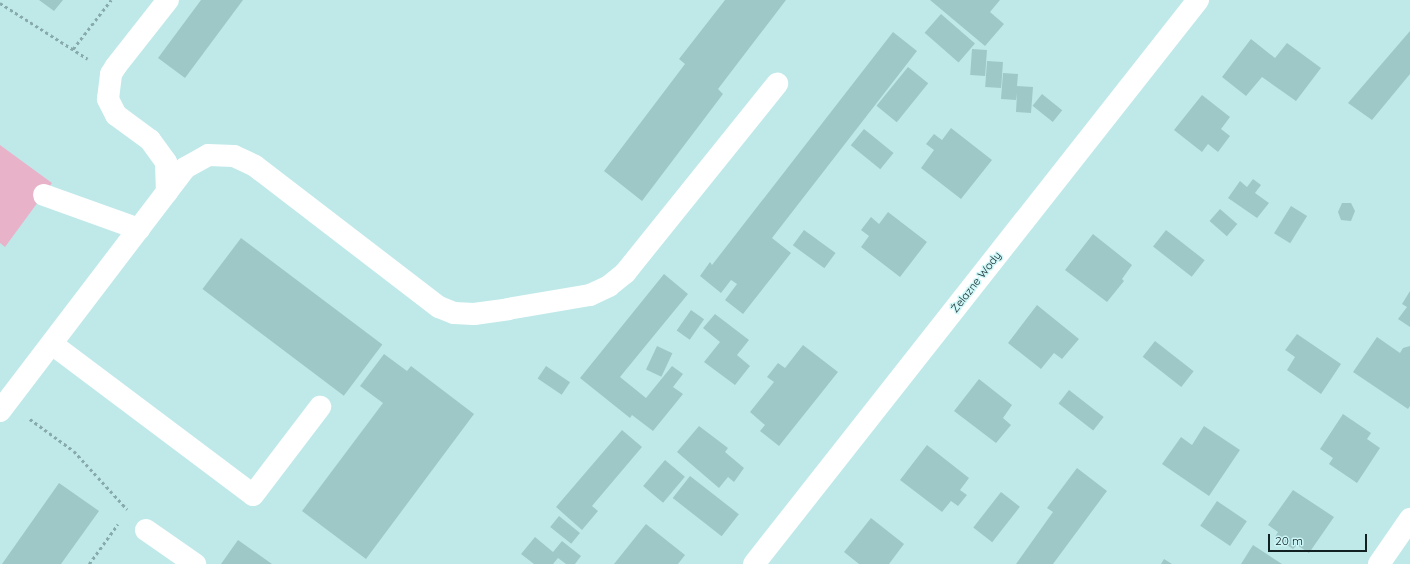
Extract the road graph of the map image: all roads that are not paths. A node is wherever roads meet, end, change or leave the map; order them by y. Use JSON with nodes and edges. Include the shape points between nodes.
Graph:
{"nodes":[{"id":1,"x":168,"y":0,"type":"edge"},
{"id":2,"x":1198,"y":0,"type":"edge"},
{"id":3,"x":777,"y":84,"type":"dead end"},
{"id":4,"x":167,"y":192,"type":"junction"},
{"id":5,"x":44,"y":195,"type":"dead end"},
{"id":6,"x":139,"y":229,"type":"junction"},
{"id":7,"x":52,"y":344,"type":"junction"},
{"id":8,"x":3,"y":407,"type":"edge"},
{"id":9,"x":320,"y":407,"type":"dead end"},
{"id":10,"x":1410,"y":519,"type":"edge"},
{"id":11,"x":146,"y":530,"type":"road end"},
{"id":12,"x":195,"y":564,"type":"edge"},
{"id":13,"x":754,"y":564,"type":"edge"},
{"id":14,"x":1379,"y":564,"type":"edge"}],
"edges":[{"from":1,"to":4,"type":"street","via":[[111,74],[108,99],[116,115],[150,140],[166,162]]},
{"from":2,"to":13,"type":"street","name":"Żelazne Wody"},
{"from":3,"to":4,"type":"street","via":[[625,273],[609,286],[590,294],[508,309],[474,314],[454,313],[439,307],[255,166],[234,156],[208,155],[185,168]]},
{"from":4,"to":6,"type":"street"},
{"from":5,"to":6,"type":"street"},
{"from":6,"to":7,"type":"street"},
{"from":7,"to":8,"type":"street"},
{"from":7,"to":9,"type":"street","via":[[253,495]]},
{"from":10,"to":14,"type":"street"},
{"from":11,"to":12,"type":"street"}]}
